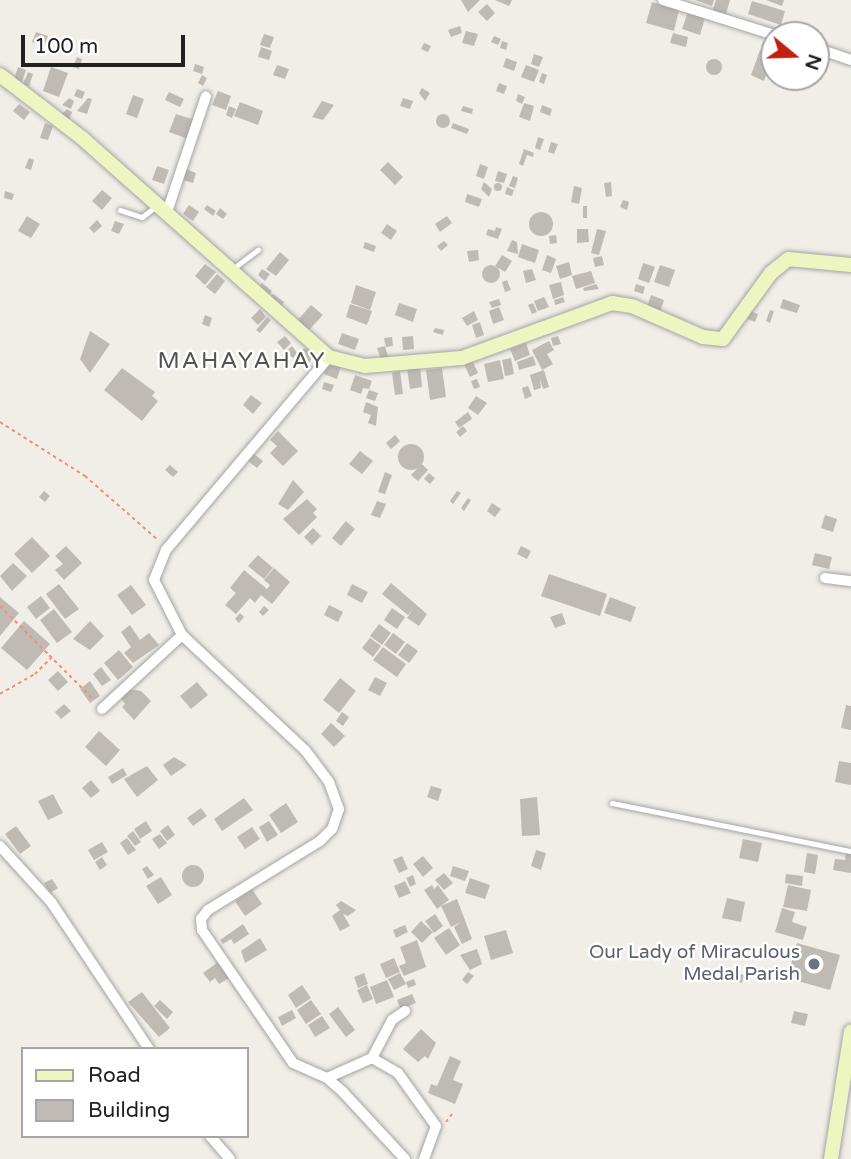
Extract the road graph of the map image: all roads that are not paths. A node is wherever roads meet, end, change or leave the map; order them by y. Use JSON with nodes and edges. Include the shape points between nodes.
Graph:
{"nodes":[{"id":1,"x":663,"y":0,"type":"edge"},
{"id":2,"x":760,"y":30,"type":"edge"},
{"id":3,"x":830,"y":53,"type":"edge"},
{"id":4,"x":851,"y":60,"type":"edge"},
{"id":5,"x":0,"y":75,"type":"edge"},
{"id":6,"x":206,"y":96,"type":"dead end"},
{"id":7,"x":162,"y":208,"type":"junction"},
{"id":8,"x":120,"y":211,"type":"dead end"},
{"id":9,"x":258,"y":250,"type":"dead end"},
{"id":10,"x":851,"y":265,"type":"edge"},
{"id":11,"x":229,"y":273,"type":"junction"},
{"id":12,"x":328,"y":357,"type":"junction"},
{"id":13,"x":825,"y":578,"type":"dead end"},
{"id":14,"x":851,"y":581,"type":"edge"},
{"id":15,"x":182,"y":635,"type":"junction"},
{"id":16,"x":102,"y":709,"type":"road end"},
{"id":17,"x":612,"y":803,"type":"dead end"},
{"id":18,"x":0,"y":846,"type":"edge"},
{"id":19,"x":851,"y":851,"type":"edge"},
{"id":20,"x":405,"y":1011,"type":"dead end"},
{"id":21,"x":851,"y":1032,"type":"edge"},
{"id":22,"x":148,"y":1047,"type":"edge"},
{"id":23,"x":372,"y":1058,"type":"junction"},
{"id":24,"x":848,"y":1071,"type":"edge"},
{"id":25,"x":327,"y":1078,"type":"junction"},
{"id":26,"x":212,"y":1138,"type":"edge"},
{"id":27,"x":230,"y":1159,"type":"edge"},
{"id":28,"x":405,"y":1159,"type":"edge"},
{"id":29,"x":424,"y":1159,"type":"edge"},
{"id":30,"x":831,"y":1159,"type":"edge"}],
"edges":[{"from":1,"to":2,"type":"street"},
{"from":3,"to":4,"type":"street"},
{"from":5,"to":7,"type":"street"},
{"from":6,"to":7,"type":"street"},
{"from":7,"to":8,"type":"lane","via":[[142,217]]},
{"from":7,"to":11,"type":"street"},
{"from":9,"to":11,"type":"lane"},
{"from":10,"to":12,"type":"street","via":[[788,259],[771,272],[723,339],[703,337],[632,306],[612,303],[462,358],[365,366]]},
{"from":11,"to":12,"type":"street"},
{"from":12,"to":15,"type":"street","via":[[166,550],[154,580]]},
{"from":13,"to":14,"type":"street"},
{"from":15,"to":16,"type":"street"},
{"from":15,"to":25,"type":"street","via":[[305,750],[336,797],[338,820],[320,841],[208,910],[200,924],[293,1063]]},
{"from":17,"to":19,"type":"lane"},
{"from":18,"to":22,"type":"street","via":[[51,902]]},
{"from":20,"to":23,"type":"street","via":[[383,1034]]},
{"from":21,"to":24,"type":"street"},
{"from":23,"to":25,"type":"street"},
{"from":23,"to":29,"type":"street","via":[[397,1073],[436,1126]]},
{"from":24,"to":30,"type":"street"},
{"from":25,"to":28,"type":"street"},
{"from":26,"to":27,"type":"street"}]}
